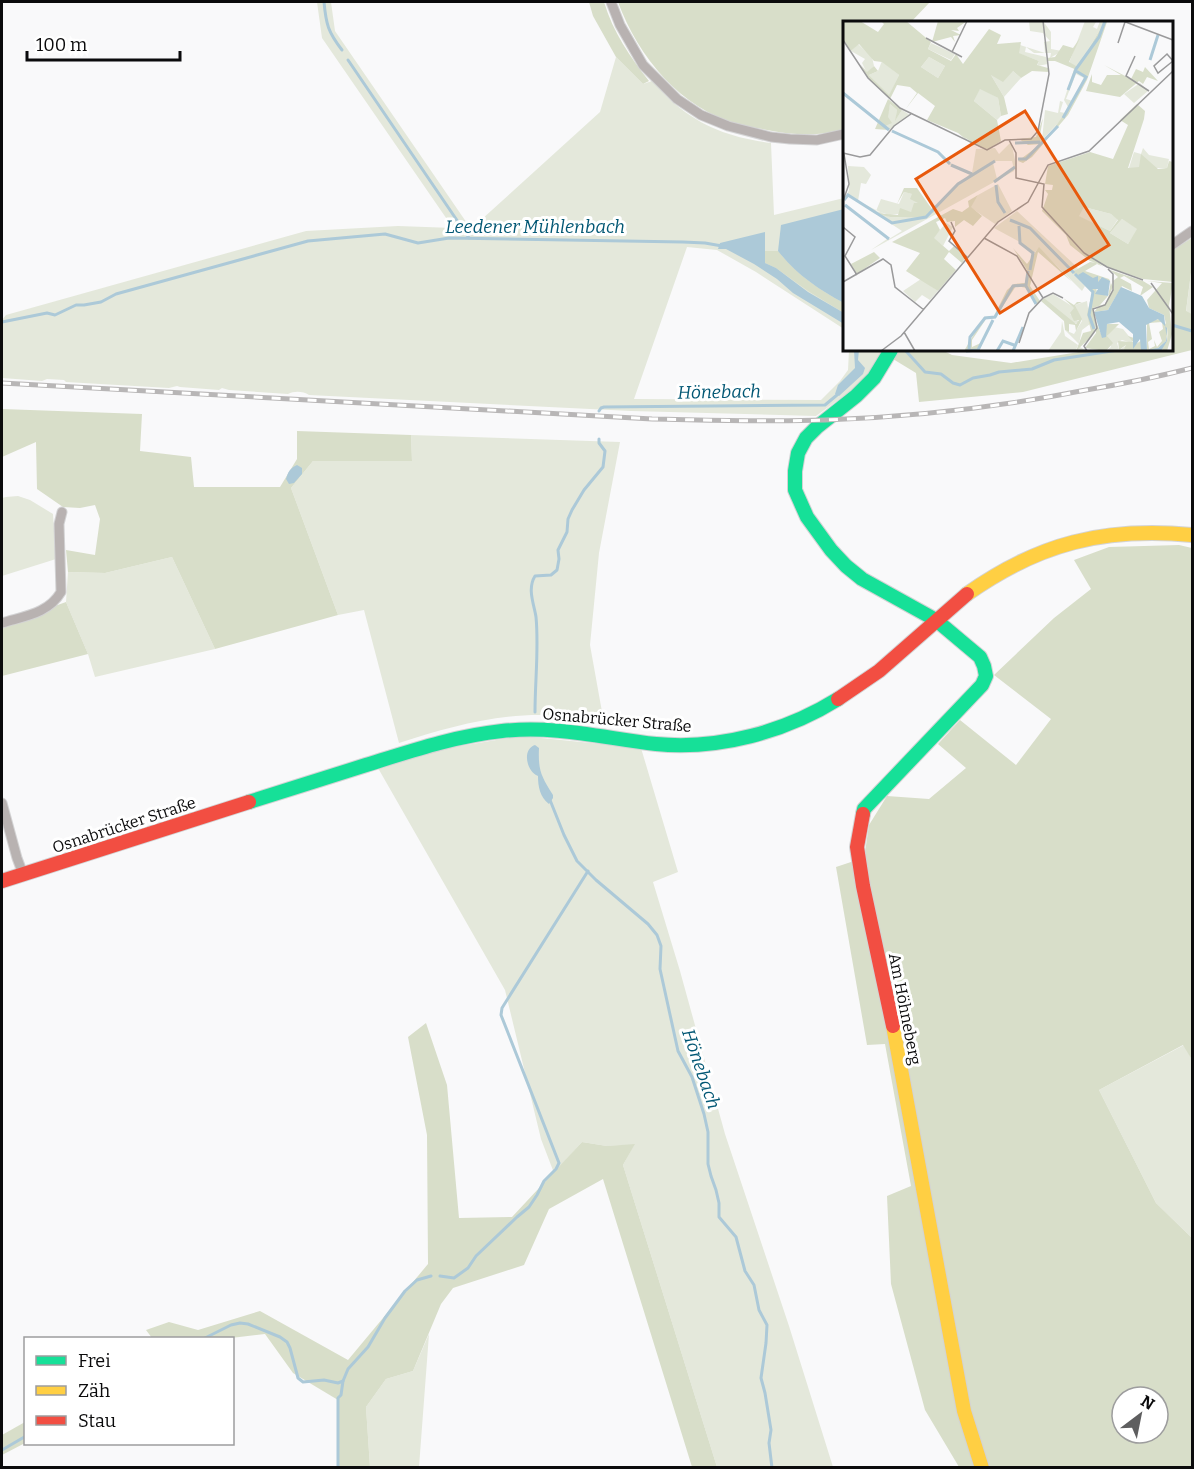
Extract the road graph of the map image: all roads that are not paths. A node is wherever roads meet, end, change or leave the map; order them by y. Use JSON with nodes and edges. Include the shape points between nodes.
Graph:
{"nodes":[{"id":1,"x":611,"y":2,"type":"edge"},
{"id":2,"x":843,"y":134,"type":"edge"},
{"id":3,"x":1192,"y":231,"type":"edge"},
{"id":4,"x":1173,"y":244,"type":"edge"},
{"id":5,"x":889,"y":353,"type":"edge"},
{"id":6,"x":62,"y":512,"type":"dead end"},
{"id":7,"x":1192,"y":534,"type":"edge"},
{"id":8,"x":936,"y":620,"type":"junction"},
{"id":9,"x":2,"y":623,"type":"edge"},
{"id":10,"x":2,"y":803,"type":"edge"},
{"id":11,"x":23,"y":874,"type":"junction"},
{"id":12,"x":2,"y":881,"type":"edge"},
{"id":13,"x":982,"y":1467,"type":"edge"}],
"edges":[{"from":1,"to":2,"type":"street","via":[[643,65],[677,99],[701,115],[771,137],[817,140]]},
{"from":3,"to":4,"type":"street"},
{"from":5,"to":8,"type":"street","via":[[874,378],[806,438],[798,453],[795,490],[807,517],[846,566]]},
{"from":6,"to":9,"type":"street","via":[[61,592],[47,608]]},
{"from":7,"to":8,"type":"street","name":"Osnabrücker Straße","via":[[1109,534],[1038,553],[964,596]]},
{"from":8,"to":11,"type":"street","name":"Osnabrücker Straße","via":[[890,661],[835,701],[807,717],[740,739],[663,744],[547,729],[468,735]]},
{"from":8,"to":13,"type":"street","name":"Am Höhneberg","via":[[980,657],[986,676],[982,685],[864,809],[857,847],[964,1411]]},
{"from":10,"to":11,"type":"street"},
{"from":11,"to":12,"type":"street","name":"Osnabrücker Straße"}]}
